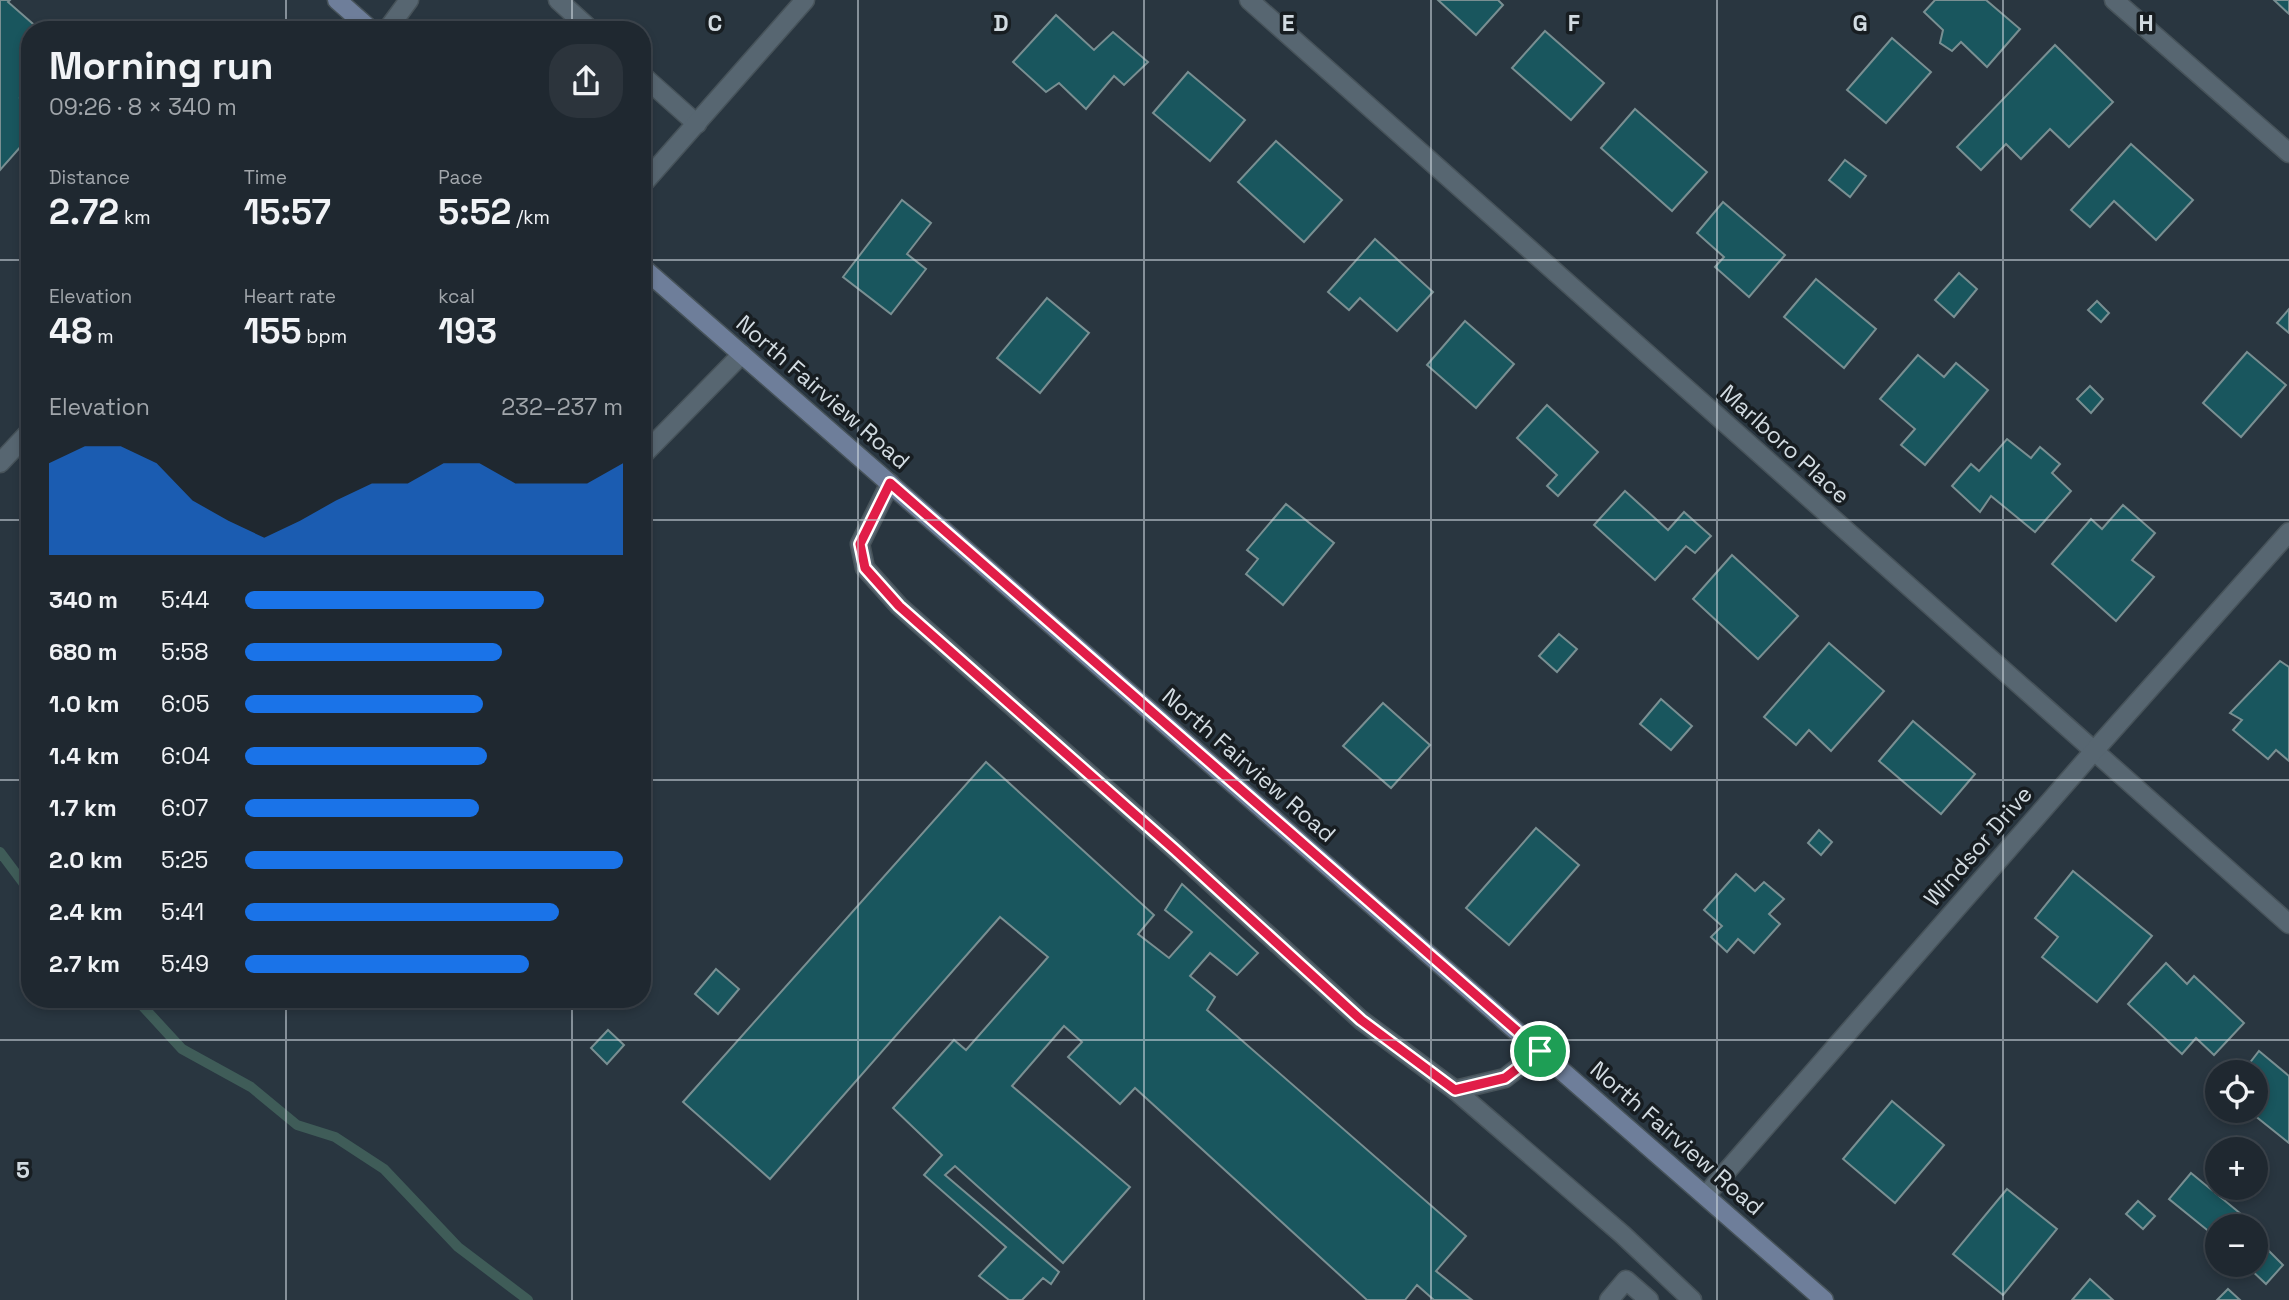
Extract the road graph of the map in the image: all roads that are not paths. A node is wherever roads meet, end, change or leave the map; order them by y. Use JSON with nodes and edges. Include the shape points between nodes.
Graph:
{"nodes":[{"id":1,"x":337,"y":0,"type":"edge"},
{"id":2,"x":408,"y":0,"type":"edge"},
{"id":3,"x":558,"y":0,"type":"edge"},
{"id":4,"x":806,"y":0,"type":"edge"},
{"id":5,"x":1249,"y":0,"type":"edge"},
{"id":6,"x":2114,"y":0,"type":"edge"},
{"id":7,"x":360,"y":21,"type":"edge"},
{"id":8,"x":393,"y":21,"type":"edge"},
{"id":9,"x":581,"y":21,"type":"edge"},
{"id":10,"x":651,"y":83,"type":"edge"},
{"id":11,"x":697,"y":124,"type":"junction"},
{"id":12,"x":2289,"y":153,"type":"edge"},
{"id":13,"x":651,"y":175,"type":"edge"},
{"id":14,"x":651,"y":275,"type":"edge"},
{"id":15,"x":742,"y":354,"type":"junction"},
{"id":16,"x":21,"y":441,"type":"edge"},
{"id":17,"x":651,"y":447,"type":"edge"},
{"id":18,"x":0,"y":463,"type":"edge"},
{"id":19,"x":890,"y":483,"type":"junction"},
{"id":20,"x":2289,"y":532,"type":"edge"},
{"id":21,"x":2094,"y":751,"type":"junction"},
{"id":22,"x":2289,"y":924,"type":"edge"},
{"id":23,"x":1540,"y":1051,"type":"junction"},
{"id":24,"x":1455,"y":1090,"type":"junction"},
{"id":25,"x":1706,"y":1195,"type":"junction"},
{"id":26,"x":1609,"y":1300,"type":"edge"},
{"id":27,"x":1649,"y":1300,"type":"edge"},
{"id":28,"x":1692,"y":1300,"type":"edge"},
{"id":29,"x":1824,"y":1300,"type":"edge"}],
"edges":[{"from":1,"to":7,"type":"main road"},
{"from":2,"to":8,"type":"street"},
{"from":3,"to":9,"type":"street"},
{"from":4,"to":11,"type":"street"},
{"from":5,"to":21,"type":"street","name":"Marlboro Place"},
{"from":6,"to":12,"type":"street"},
{"from":10,"to":11,"type":"street"},
{"from":11,"to":13,"type":"street"},
{"from":14,"to":15,"type":"main road","name":"North Fairview Road"},
{"from":15,"to":17,"type":"street"},
{"from":15,"to":19,"type":"main road","name":"North Fairview Road"},
{"from":16,"to":18,"type":"street"},
{"from":19,"to":23,"type":"main road","name":"North Fairview Road"},
{"from":19,"to":24,"type":"street","via":[[860,544],[865,568],[899,606],[1361,1020]]},
{"from":20,"to":21,"type":"street","name":"Windsor Drive"},
{"from":21,"to":22,"type":"street","name":"Marlboro Place"},
{"from":21,"to":25,"type":"street","name":"Windsor Drive"},
{"from":23,"to":24,"type":"street","via":[[1505,1078]]},
{"from":23,"to":25,"type":"main road","name":"North Fairview Road"},
{"from":24,"to":28,"type":"street"},
{"from":25,"to":29,"type":"main road","name":"North Fairview Road"},
{"from":26,"to":27,"type":"street","via":[[1626,1280]]}]}
